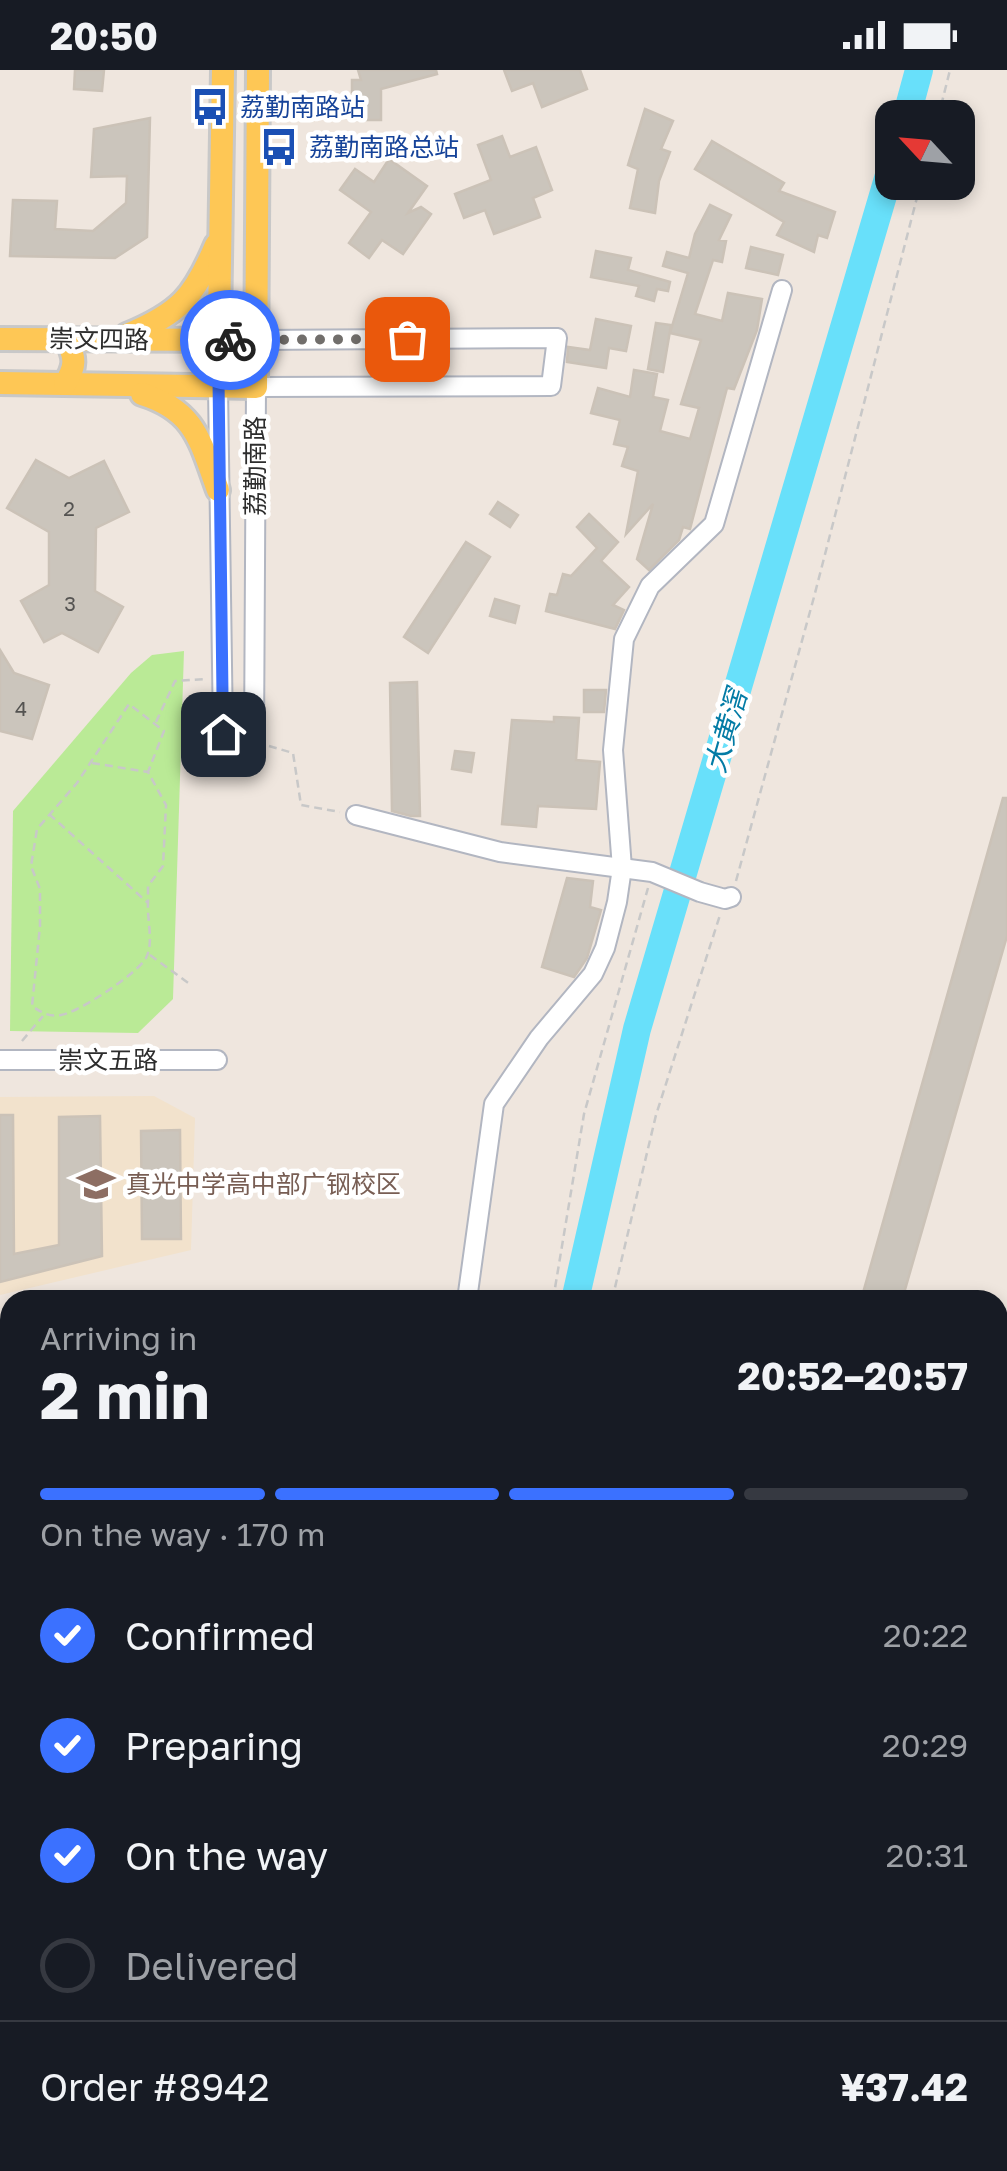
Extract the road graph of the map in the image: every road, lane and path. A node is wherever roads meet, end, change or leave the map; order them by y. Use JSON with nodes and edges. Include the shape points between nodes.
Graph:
{"nodes":[{"id":1,"x":223,"y":70,"type":"edge"},
{"id":2,"x":258,"y":70,"type":"edge"},
{"id":3,"x":950,"y":70,"type":"edge"},
{"id":4,"x":942,"y":100,"type":"edge"},
{"id":5,"x":916,"y":200,"type":"edge"},
{"id":6,"x":222,"y":233,"type":"junction"},
{"id":7,"x":782,"y":290,"type":"dead end"},
{"id":8,"x":0,"y":338,"type":"edge"},
{"id":9,"x":66,"y":339,"type":"junction"},
{"id":10,"x":117,"y":340,"type":"junction"},
{"id":11,"x":218,"y":340,"type":"junction"},
{"id":12,"x":257,"y":340,"type":"junction"},
{"id":13,"x":0,"y":383,"type":"edge"},
{"id":14,"x":65,"y":384,"type":"junction"},
{"id":15,"x":115,"y":386,"type":"junction"},
{"id":16,"x":218,"y":387,"type":"junction"},
{"id":17,"x":256,"y":387,"type":"junction"},
{"id":18,"x":218,"y":490,"type":"junction"},
{"id":19,"x":224,"y":678,"type":"junction"},
{"id":20,"x":156,"y":723,"type":"junction"},
{"id":21,"x":223,"y":734,"type":"dead end"},
{"id":22,"x":254,"y":742,"type":"joint"},
{"id":23,"x":91,"y":763,"type":"junction"},
{"id":24,"x":148,"y":772,"type":"junction"},
{"id":25,"x":49,"y":814,"type":"junction"},
{"id":26,"x":356,"y":815,"type":"joint"},
{"id":27,"x":622,"y":868,"type":"junction"},
{"id":28,"x":660,"y":876,"type":"junction"},
{"id":29,"x":728,"y":898,"type":"junction"},
{"id":30,"x":148,"y":904,"type":"junction"},
{"id":31,"x":148,"y":954,"type":"junction"},
{"id":32,"x":190,"y":985,"type":"dead end"},
{"id":33,"x":44,"y":1015,"type":"junction"},
{"id":34,"x":20,"y":1044,"type":"dead end"},
{"id":35,"x":0,"y":1060,"type":"edge"},
{"id":36,"x":216,"y":1060,"type":"dead end"},
{"id":37,"x":468,"y":1290,"type":"edge"},
{"id":38,"x":554,"y":1290,"type":"edge"},
{"id":39,"x":614,"y":1290,"type":"edge"}],
"edges":[{"from":1,"to":6,"type":"main road","name":"荔勤南路"},
{"from":2,"to":12,"type":"main road","name":"荔勤南路"},
{"from":3,"to":4,"type":"path"},
{"from":5,"to":29,"type":"path"},
{"from":6,"to":10,"type":"main road","via":[[184,304]]},
{"from":6,"to":11,"type":"main road","name":"荔勤南路"},
{"from":7,"to":27,"type":"street","via":[[714,524],[650,586],[624,639],[613,750]]},
{"from":8,"to":9,"type":"main road","name":"崇文四路"},
{"from":9,"to":10,"type":"main road","name":"崇文四路"},
{"from":9,"to":14,"type":"main road","via":[[74,368]]},
{"from":10,"to":11,"type":"main road","name":"崇文四路"},
{"from":11,"to":12,"type":"main road","name":"崇文四路"},
{"from":11,"to":16,"type":"main road","name":"荔勤南路"},
{"from":12,"to":17,"type":"main road","name":"荔勤南路"},
{"from":12,"to":17,"type":"street","name":"崇文四路","via":[[557,338],[551,386]]},
{"from":13,"to":14,"type":"main road","name":"崇文四路"},
{"from":14,"to":15,"type":"main road","name":"崇文四路"},
{"from":15,"to":16,"type":"main road","name":"崇文四路"},
{"from":15,"to":18,"type":"main road","via":[[168,402],[184,416]]},
{"from":16,"to":17,"type":"main road","name":"崇文四路"},
{"from":16,"to":18,"type":"street","name":"荔勤南路"},
{"from":17,"to":22,"type":"street","name":"荔勤南路"},
{"from":18,"to":19,"type":"street","name":"荔勤南路"},
{"from":19,"to":20,"type":"path","via":[[175,680]]},
{"from":19,"to":21,"type":"street","name":"荔勤南路"},
{"from":20,"to":23,"type":"path","via":[[129,704]]},
{"from":20,"to":24,"type":"path","via":[[164,732]]},
{"from":22,"to":26,"type":"path","via":[[293,753],[301,805]]},
{"from":23,"to":24,"type":"path"},
{"from":23,"to":25,"type":"path"},
{"from":24,"to":30,"type":"path","via":[[166,805],[163,866],[148,886]]},
{"from":25,"to":30,"type":"path"},
{"from":25,"to":33,"type":"path","via":[[37,828],[31,866],[40,889],[32,1006]]},
{"from":26,"to":27,"type":"street","via":[[500,852]]},
{"from":27,"to":28,"type":"street"},
{"from":27,"to":37,"type":"street","via":[[600,963],[494,1104]]},
{"from":28,"to":29,"type":"street"},
{"from":28,"to":38,"type":"path","via":[[584,1114]]},
{"from":29,"to":39,"type":"path","via":[[656,1115]]},
{"from":30,"to":31,"type":"path"},
{"from":31,"to":32,"type":"path"},
{"from":31,"to":33,"type":"path","via":[[141,966],[82,1006]]},
{"from":33,"to":34,"type":"path"},
{"from":35,"to":36,"type":"street","name":"崇文五路"}]}
